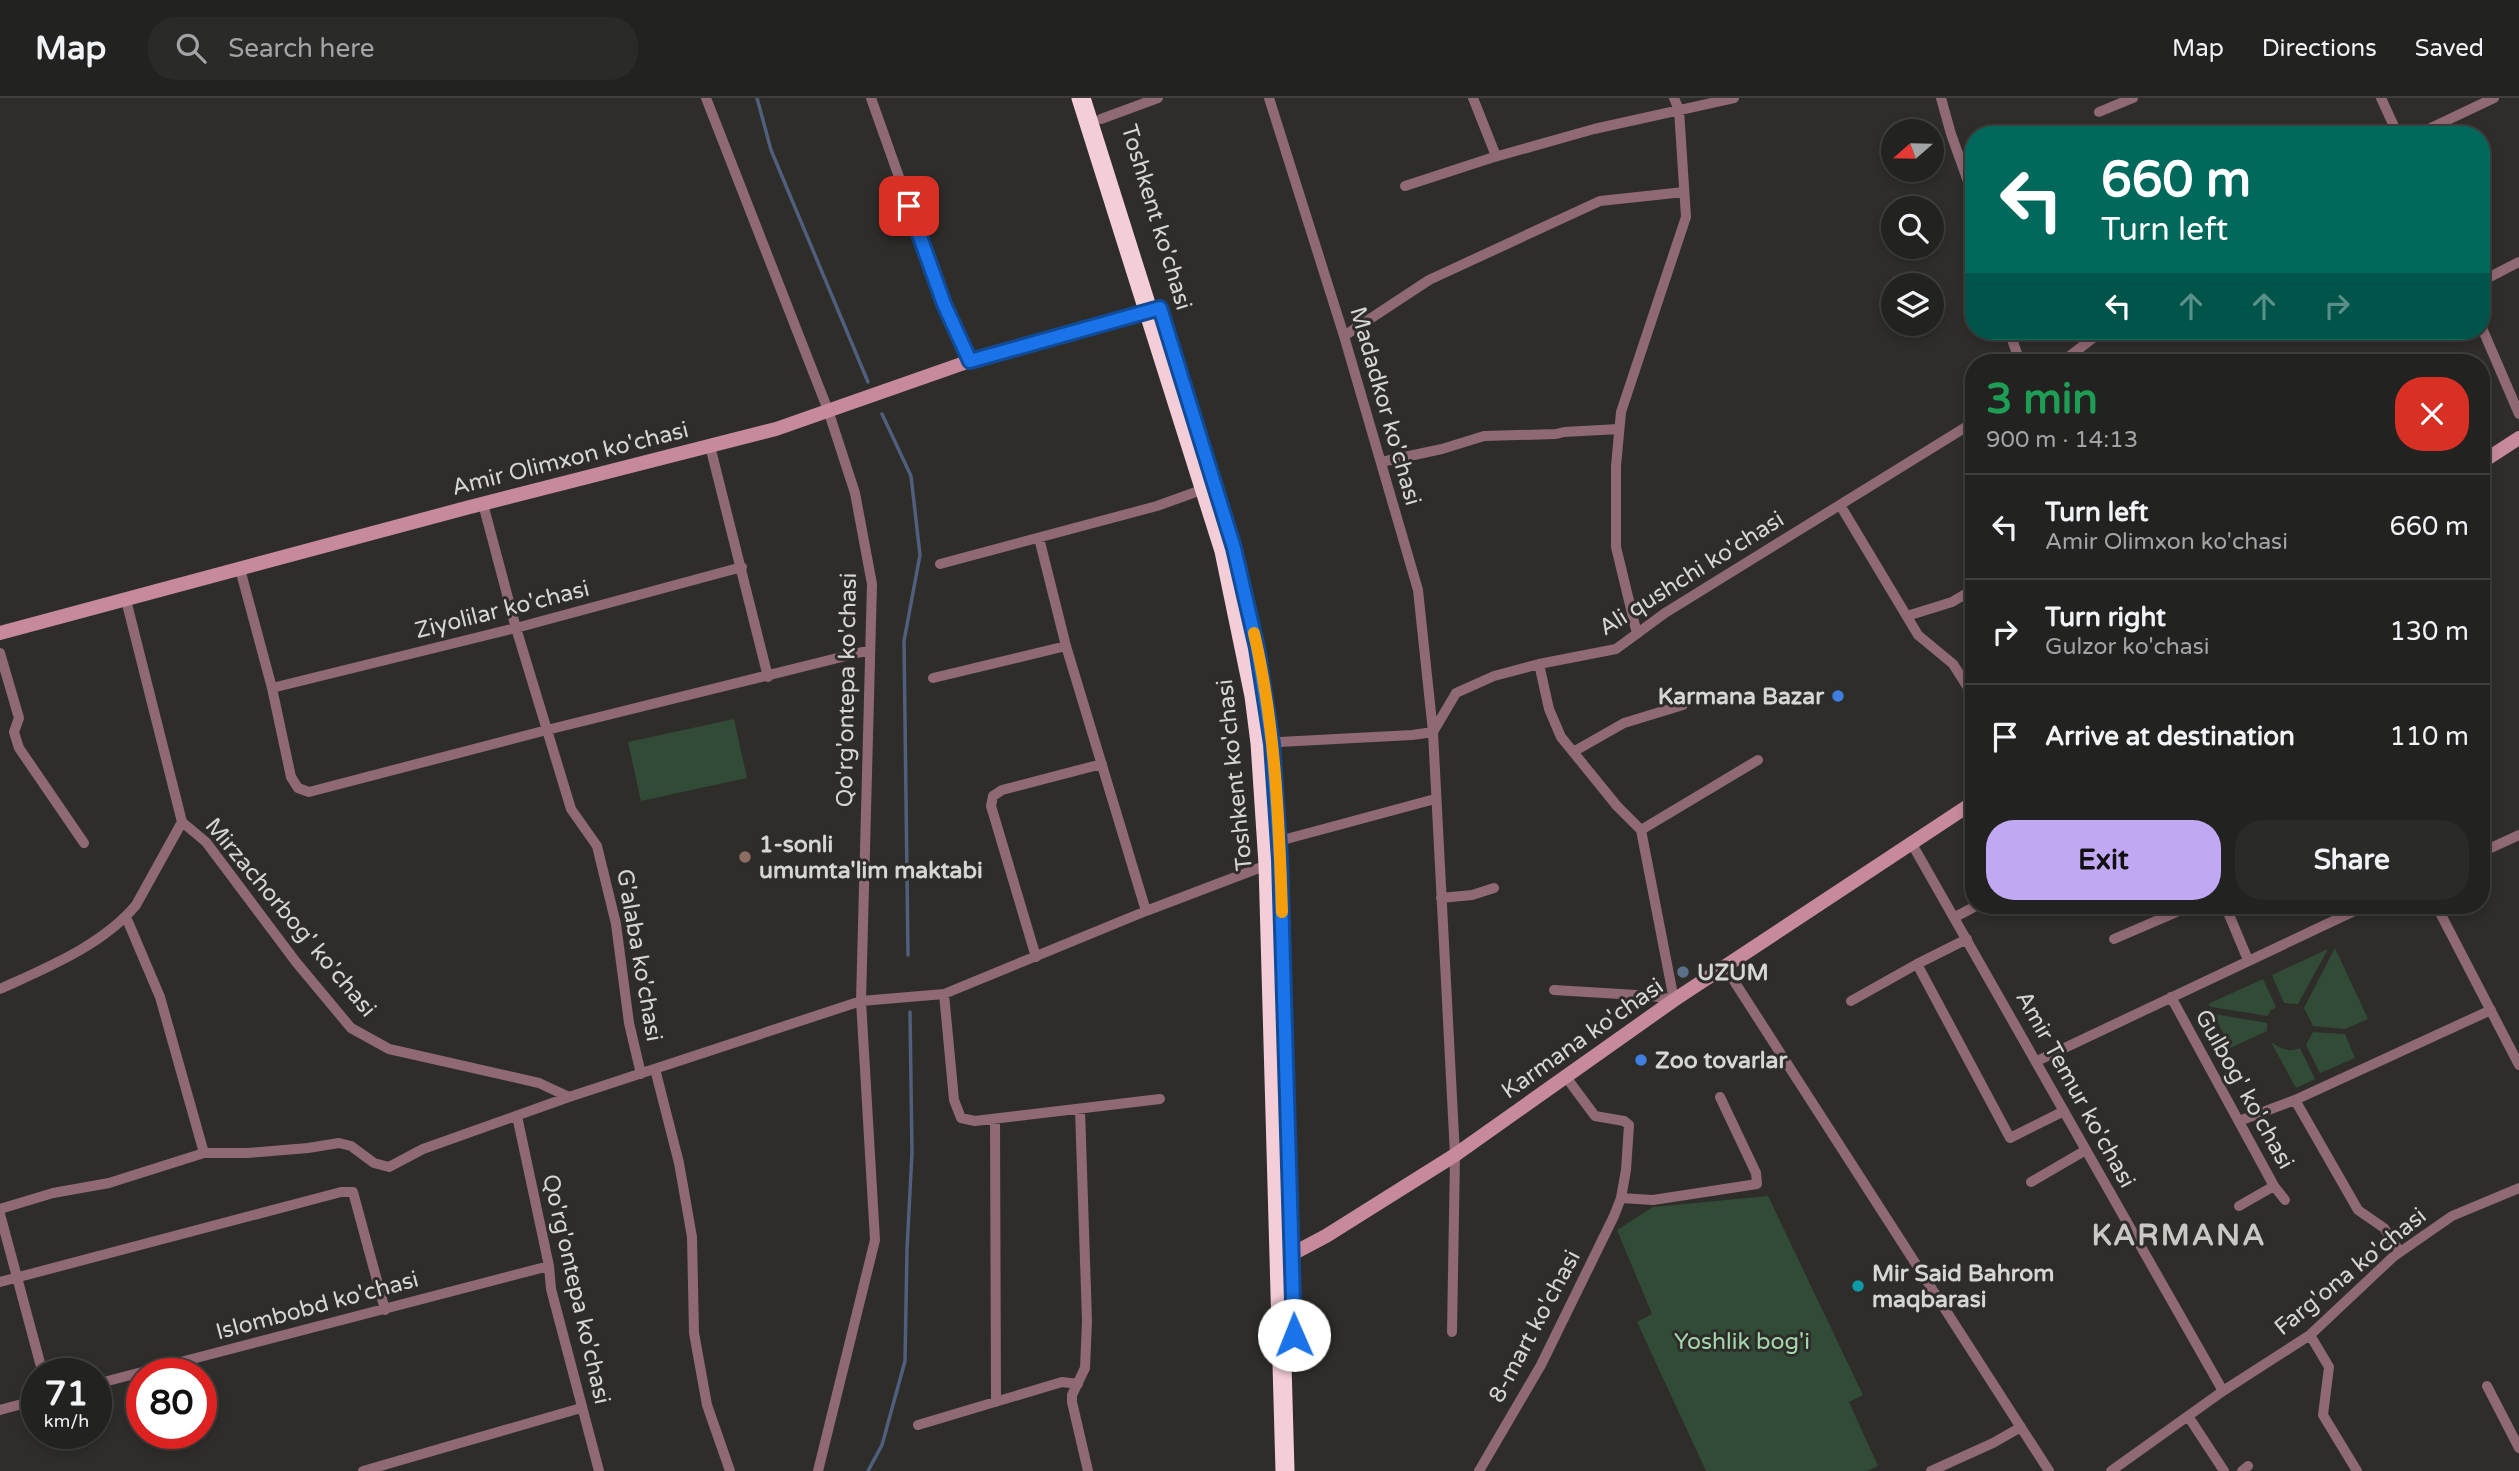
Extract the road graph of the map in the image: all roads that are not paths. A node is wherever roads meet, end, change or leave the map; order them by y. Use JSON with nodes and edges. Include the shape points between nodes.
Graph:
{"nodes":[{"id":1,"x":706,"y":98,"type":"edge"},
{"id":2,"x":871,"y":98,"type":"edge"},
{"id":3,"x":1081,"y":98,"type":"edge"},
{"id":4,"x":1094,"y":98,"type":"edge"},
{"id":5,"x":1158,"y":98,"type":"edge"},
{"id":6,"x":1269,"y":98,"type":"edge"},
{"id":7,"x":1473,"y":98,"type":"edge"},
{"id":8,"x":1674,"y":98,"type":"edge"},
{"id":9,"x":1734,"y":98,"type":"edge"},
{"id":10,"x":1941,"y":98,"type":"edge"},
{"id":11,"x":2133,"y":98,"type":"edge"},
{"id":12,"x":2381,"y":98,"type":"edge"},
{"id":13,"x":2494,"y":98,"type":"edge"},
{"id":14,"x":1679,"y":110,"type":"junction"},
{"id":15,"x":2099,"y":112,"type":"dead end"},
{"id":16,"x":1101,"y":119,"type":"junction"},
{"id":17,"x":2394,"y":126,"type":"edge"},
{"id":18,"x":2435,"y":126,"type":"edge"},
{"id":19,"x":1496,"y":156,"type":"junction"},
{"id":20,"x":1965,"y":173,"type":"edge"},
{"id":21,"x":1405,"y":186,"type":"dead end"},
{"id":22,"x":1685,"y":192,"type":"junction"},
{"id":23,"x":2519,"y":262,"type":"edge"},
{"id":24,"x":2490,"y":277,"type":"edge"},
{"id":25,"x":1153,"y":310,"type":"junction"},
{"id":26,"x":1344,"y":336,"type":"junction"},
{"id":27,"x":2090,"y":340,"type":"edge"},
{"id":28,"x":2487,"y":340,"type":"edge"},
{"id":29,"x":2072,"y":354,"type":"edge"},
{"id":30,"x":970,"y":361,"type":"junction"},
{"id":31,"x":828,"y":410,"type":"junction"},
{"id":32,"x":2519,"y":414,"type":"edge"},
{"id":33,"x":1965,"y":428,"type":"edge"},
{"id":34,"x":1619,"y":429,"type":"junction"},
{"id":35,"x":2519,"y":438,"type":"edge"},
{"id":36,"x":710,"y":446,"type":"junction"},
{"id":37,"x":2490,"y":457,"type":"edge"},
{"id":38,"x":1381,"y":462,"type":"junction"},
{"id":39,"x":1204,"y":489,"type":"junction"},
{"id":40,"x":483,"y":503,"type":"junction"},
{"id":41,"x":1840,"y":505,"type":"junction"},
{"id":42,"x":1039,"y":538,"type":"junction"},
{"id":43,"x":940,"y":564,"type":"dead end"},
{"id":44,"x":742,"y":567,"type":"junction"},
{"id":45,"x":240,"y":569,"type":"junction"},
{"id":46,"x":1965,"y":594,"type":"edge"},
{"id":47,"x":126,"y":600,"type":"junction"},
{"id":48,"x":1907,"y":616,"type":"junction"},
{"id":49,"x":516,"y":628,"type":"junction"},
{"id":50,"x":0,"y":633,"type":"edge"},
{"id":51,"x":1637,"y":634,"type":"junction"},
{"id":52,"x":1066,"y":646,"type":"junction"},
{"id":53,"x":870,"y":650,"type":"junction"},
{"id":54,"x":0,"y":653,"type":"edge"},
{"id":55,"x":1539,"y":664,"type":"junction"},
{"id":56,"x":768,"y":677,"type":"junction"},
{"id":57,"x":933,"y":678,"type":"dead end"},
{"id":58,"x":1965,"y":683,"type":"edge"},
{"id":59,"x":272,"y":688,"type":"junction"},
{"id":60,"x":1683,"y":705,"type":"dead end"},
{"id":61,"x":547,"y":730,"type":"junction"},
{"id":62,"x":1433,"y":732,"type":"junction"},
{"id":63,"x":1266,"y":743,"type":"junction"},
{"id":64,"x":1573,"y":752,"type":"junction"},
{"id":65,"x":1758,"y":760,"type":"dead end"},
{"id":66,"x":1102,"y":764,"type":"junction"},
{"id":67,"x":1436,"y":799,"type":"junction"},
{"id":68,"x":1965,"y":808,"type":"edge"},
{"id":69,"x":182,"y":822,"type":"junction"},
{"id":70,"x":1641,"y":830,"type":"junction"},
{"id":71,"x":2519,"y":835,"type":"edge"},
{"id":72,"x":84,"y":843,"type":"dead end"},
{"id":73,"x":1912,"y":844,"type":"junction"},
{"id":74,"x":2490,"y":848,"type":"edge"},
{"id":75,"x":1276,"y":855,"type":"junction"},
{"id":76,"x":1494,"y":888,"type":"dead end"},
{"id":77,"x":1441,"y":898,"type":"junction"},
{"id":78,"x":1146,"y":911,"type":"junction"},
{"id":79,"x":1965,"y":912,"type":"edge"},
{"id":80,"x":2172,"y":914,"type":"edge"},
{"id":81,"x":2229,"y":914,"type":"edge"},
{"id":82,"x":2348,"y":914,"type":"edge"},
{"id":83,"x":2441,"y":914,"type":"edge"},
{"id":84,"x":126,"y":917,"type":"junction"},
{"id":85,"x":1955,"y":917,"type":"junction"},
{"id":86,"x":1967,"y":939,"type":"junction"},
{"id":87,"x":2114,"y":939,"type":"dead end"},
{"id":88,"x":1036,"y":957,"type":"junction"},
{"id":89,"x":2248,"y":960,"type":"junction"},
{"id":90,"x":1917,"y":964,"type":"junction"},
{"id":91,"x":1725,"y":967,"type":"junction"},
{"id":92,"x":0,"y":989,"type":"edge"},
{"id":93,"x":1554,"y":990,"type":"dead end"},
{"id":94,"x":944,"y":994,"type":"junction"},
{"id":95,"x":2171,"y":997,"type":"junction"},
{"id":96,"x":1674,"y":1000,"type":"junction"},
{"id":97,"x":861,"y":1001,"type":"junction"},
{"id":98,"x":1851,"y":1001,"type":"dead end"},
{"id":99,"x":2491,"y":1010,"type":"junction"},
{"id":100,"x":2037,"y":1061,"type":"junction"},
{"id":101,"x":2519,"y":1065,"type":"edge"},
{"id":102,"x":654,"y":1069,"type":"junction"},
{"id":103,"x":641,"y":1074,"type":"junction"},
{"id":104,"x":1566,"y":1077,"type":"junction"},
{"id":105,"x":569,"y":1097,"type":"junction"},
{"id":106,"x":1720,"y":1097,"type":"dead end"},
{"id":107,"x":1160,"y":1099,"type":"dead end"},
{"id":108,"x":2295,"y":1100,"type":"junction"},
{"id":109,"x":1080,"y":1109,"type":"junction"},
{"id":110,"x":2064,"y":1111,"type":"junction"},
{"id":111,"x":517,"y":1116,"type":"junction"},
{"id":112,"x":995,"y":1119,"type":"junction"},
{"id":113,"x":2239,"y":1121,"type":"junction"},
{"id":114,"x":2086,"y":1150,"type":"junction"},
{"id":115,"x":204,"y":1153,"type":"junction"},
{"id":116,"x":1455,"y":1155,"type":"junction"},
{"id":117,"x":2031,"y":1182,"type":"dead end"},
{"id":118,"x":2274,"y":1186,"type":"junction"},
{"id":119,"x":2519,"y":1188,"type":"edge"},
{"id":120,"x":1621,"y":1198,"type":"junction"},
{"id":121,"x":2285,"y":1200,"type":"dead end"},
{"id":122,"x":2239,"y":1206,"type":"dead end"},
{"id":123,"x":0,"y":1212,"type":"edge"},
{"id":124,"x":2400,"y":1252,"type":"junction"},
{"id":125,"x":1286,"y":1254,"type":"junction"},
{"id":126,"x":549,"y":1266,"type":"junction"},
{"id":127,"x":16,"y":1278,"type":"junction"},
{"id":128,"x":0,"y":1282,"type":"edge"},
{"id":129,"x":385,"y":1310,"type":"junction"},
{"id":130,"x":1452,"y":1332,"type":"dead end"},
{"id":131,"x":2309,"y":1335,"type":"junction"},
{"id":132,"x":38,"y":1358,"type":"edge"},
{"id":133,"x":112,"y":1380,"type":"edge"},
{"id":134,"x":1078,"y":1384,"type":"junction"},
{"id":135,"x":2487,"y":1386,"type":"dead end"},
{"id":136,"x":2223,"y":1391,"type":"junction"},
{"id":137,"x":996,"y":1402,"type":"junction"},
{"id":138,"x":21,"y":1404,"type":"edge"},
{"id":139,"x":581,"y":1408,"type":"junction"},
{"id":140,"x":0,"y":1410,"type":"edge"},
{"id":141,"x":2188,"y":1416,"type":"junction"},
{"id":142,"x":918,"y":1425,"type":"dead end"},
{"id":143,"x":2021,"y":1427,"type":"junction"},
{"id":144,"x":2519,"y":1448,"type":"edge"},
{"id":145,"x":363,"y":1471,"type":"edge"},
{"id":146,"x":599,"y":1471,"type":"edge"},
{"id":147,"x":730,"y":1471,"type":"edge"},
{"id":148,"x":818,"y":1471,"type":"edge"},
{"id":149,"x":1088,"y":1471,"type":"edge"},
{"id":150,"x":1286,"y":1471,"type":"edge"},
{"id":151,"x":1479,"y":1471,"type":"edge"},
{"id":152,"x":1931,"y":1471,"type":"edge"},
{"id":153,"x":2049,"y":1471,"type":"edge"},
{"id":154,"x":2111,"y":1471,"type":"edge"},
{"id":155,"x":2224,"y":1471,"type":"edge"},
{"id":156,"x":2357,"y":1471,"type":"edge"}],
"edges":[{"from":1,"to":31,"type":"street","name":"Qo'rg'ontepa ko'chasi"},
{"from":2,"to":30,"type":"street","via":[[944,304]]},
{"from":3,"to":25,"type":"highway","name":"Toshkent ko'chasi"},
{"from":4,"to":16,"type":"highway","name":"Toshkent ko'chasi"},
{"from":5,"to":16,"type":"street"},
{"from":6,"to":26,"type":"street","name":"Madadkor ko'chasi"},
{"from":7,"to":19,"type":"street"},
{"from":8,"to":14,"type":"street"},
{"from":9,"to":14,"type":"street"},
{"from":10,"to":20,"type":"street"},
{"from":11,"to":15,"type":"street"},
{"from":12,"to":17,"type":"street"},
{"from":13,"to":18,"type":"street"},
{"from":14,"to":19,"type":"street"},
{"from":14,"to":22,"type":"street"},
{"from":16,"to":25,"type":"highway","name":"Toshkent ko'chasi"},
{"from":19,"to":21,"type":"street"},
{"from":22,"to":26,"type":"street","via":[[1600,201],[1429,279]]},
{"from":22,"to":34,"type":"street","via":[[1686,217]]},
{"from":23,"to":24,"type":"street"},
{"from":25,"to":30,"type":"street","name":"Amir Olimxon ko'chasi"},
{"from":25,"to":39,"type":"highway","name":"Toshkent ko'chasi"},
{"from":25,"to":63,"type":"highway","name":"Toshkent ko'chasi","via":[[1234,548],[1257,648]]},
{"from":26,"to":38,"type":"street","name":"Madadkor ko'chasi"},
{"from":27,"to":29,"type":"street"},
{"from":28,"to":32,"type":"street"},
{"from":30,"to":31,"type":"street","name":"Amir Olimxon ko'chasi"},
{"from":31,"to":36,"type":"street","name":"Amir Olimxon ko'chasi"},
{"from":31,"to":53,"type":"street","name":"Qo'rg'ontepa ko'chasi","via":[[855,493],[872,584]]},
{"from":33,"to":41,"type":"street","name":"Ali qushchi ko'chasi"},
{"from":34,"to":38,"type":"street","via":[[1484,436]]},
{"from":34,"to":51,"type":"street","via":[[1616,547]]},
{"from":35,"to":37,"type":"street"},
{"from":36,"to":40,"type":"street","name":"Amir Olimxon ko'chasi"},
{"from":36,"to":44,"type":"street"},
{"from":38,"to":62,"type":"street","name":"Madadkor ko'chasi","via":[[1418,590]]},
{"from":39,"to":42,"type":"street"},
{"from":39,"to":63,"type":"highway","name":"Toshkent ko'chasi","via":[[1226,563]]},
{"from":40,"to":45,"type":"street","name":"Amir Olimxon ko'chasi"},
{"from":40,"to":49,"type":"street","name":"G'alaba ko'chasi"},
{"from":41,"to":48,"type":"street"},
{"from":41,"to":51,"type":"street","name":"Ali qushchi ko'chasi"},
{"from":42,"to":43,"type":"street"},
{"from":42,"to":52,"type":"street"},
{"from":44,"to":49,"type":"street","name":"Ziyolilar ko'chasi"},
{"from":44,"to":56,"type":"street"},
{"from":45,"to":47,"type":"street","name":"Amir Olimxon ko'chasi"},
{"from":45,"to":59,"type":"street"},
{"from":46,"to":48,"type":"street"},
{"from":47,"to":50,"type":"street","name":"Amir Olimxon ko'chasi"},
{"from":47,"to":69,"type":"street","name":"Mirzachorbog' ko'chasi"},
{"from":48,"to":58,"type":"street","via":[[1918,635],[1953,664]]},
{"from":49,"to":59,"type":"street","name":"Ziyolilar ko'chasi"},
{"from":49,"to":61,"type":"street","name":"G'alaba ko'chasi"},
{"from":51,"to":55,"type":"street","name":"Ali qushchi ko'chasi","via":[[1616,649]]},
{"from":52,"to":57,"type":"street"},
{"from":52,"to":66,"type":"street"},
{"from":53,"to":56,"type":"street"},
{"from":53,"to":97,"type":"street","name":"Qo'rg'ontepa ko'chasi"},
{"from":54,"to":72,"type":"street","via":[[19,718],[14,732],[19,748]]},
{"from":55,"to":62,"type":"street","name":"Ali qushchi ko'chasi","via":[[1494,676],[1456,693]]},
{"from":55,"to":64,"type":"street","via":[[1549,709]]},
{"from":56,"to":61,"type":"street"},
{"from":59,"to":61,"type":"street","via":[[291,777],[298,788],[309,792]]},
{"from":60,"to":64,"type":"street","via":[[1624,723]]},
{"from":61,"to":103,"type":"street","name":"G'alaba ko'chasi","via":[[571,809],[597,846],[616,924],[627,1012]]},
{"from":62,"to":63,"type":"street"},
{"from":62,"to":67,"type":"street","name":"Madadkor ko'chasi"},
{"from":63,"to":75,"type":"highway","name":"Toshkent ko'chasi"},
{"from":64,"to":70,"type":"street"},
{"from":65,"to":70,"type":"street"},
{"from":66,"to":78,"type":"street"},
{"from":66,"to":88,"type":"street","via":[[993,796],[991,806]]},
{"from":67,"to":75,"type":"street"},
{"from":67,"to":77,"type":"street","name":"Madadkor ko'chasi"},
{"from":68,"to":73,"type":"street","name":"Karmana ko'chasi"},
{"from":69,"to":84,"type":"street","name":"Mirzachorbog' ko'chasi"},
{"from":69,"to":105,"type":"street","name":"Mirzachorbog' ko'chasi","via":[[206,842],[351,1028],[389,1049],[540,1083]]},
{"from":70,"to":96,"type":"street"},
{"from":71,"to":74,"type":"street"},
{"from":73,"to":85,"type":"street","name":"Amir Temur ko'chasi"},
{"from":73,"to":91,"type":"street","name":"Karmana ko'chasi"},
{"from":75,"to":78,"type":"street"},
{"from":75,"to":125,"type":"highway","name":"Toshkent ko'chasi"},
{"from":76,"to":77,"type":"street"},
{"from":77,"to":116,"type":"street","name":"Madadkor ko'chasi"},
{"from":78,"to":88,"type":"street"},
{"from":79,"to":85,"type":"street"},
{"from":80,"to":87,"type":"street"},
{"from":81,"to":89,"type":"street"},
{"from":82,"to":89,"type":"street","name":"Gulbog' ko'chasi"},
{"from":83,"to":99,"type":"street"},
{"from":84,"to":92,"type":"street","name":"Mirzachorbog' ko'chasi","via":[[60,962]]},
{"from":84,"to":115,"type":"street","via":[[160,997]]},
{"from":85,"to":86,"type":"street","name":"Amir Temur ko'chasi"},
{"from":86,"to":90,"type":"street"},
{"from":86,"to":100,"type":"street","name":"Amir Temur ko'chasi"},
{"from":88,"to":94,"type":"street"},
{"from":89,"to":95,"type":"street","name":"Gulbog' ko'chasi"},
{"from":90,"to":98,"type":"street"},
{"from":90,"to":110,"type":"street","via":[[2010,1139]]},
{"from":91,"to":96,"type":"street","name":"Karmana ko'chasi"},
{"from":91,"to":143,"type":"street"},
{"from":93,"to":96,"type":"street"},
{"from":94,"to":97,"type":"street"},
{"from":94,"to":112,"type":"street","via":[[954,1100],[961,1118]]},
{"from":95,"to":100,"type":"street","name":"Gulbog' ko'chasi"},
{"from":95,"to":113,"type":"street","name":"Gulbog' ko'chasi"},
{"from":96,"to":104,"type":"street","name":"Karmana ko'chasi"},
{"from":97,"to":102,"type":"street"},
{"from":97,"to":148,"type":"street","name":"Qo'rg'ontepa ko'chasi","via":[[875,1240]]},
{"from":99,"to":101,"type":"street"},
{"from":99,"to":108,"type":"street"},
{"from":100,"to":110,"type":"street","name":"Amir Temur ko'chasi"},
{"from":102,"to":103,"type":"street"},
{"from":102,"to":147,"type":"street","via":[[679,1163],[692,1237],[694,1334],[707,1405]]},
{"from":103,"to":105,"type":"street"},
{"from":104,"to":116,"type":"street","name":"Karmana ko'chasi"},
{"from":104,"to":120,"type":"street","name":"8-mart ko'chasi","via":[[1595,1116],[1629,1125]]},
{"from":105,"to":111,"type":"street"},
{"from":106,"to":120,"type":"street","via":[[1757,1184],[1653,1200]]},
{"from":107,"to":109,"type":"street"},
{"from":108,"to":113,"type":"street"},
{"from":108,"to":124,"type":"street","via":[[2358,1210],[2384,1228]]},
{"from":109,"to":112,"type":"street"},
{"from":109,"to":134,"type":"street","via":[[1087,1321],[1085,1368]]},
{"from":110,"to":114,"type":"street","name":"Amir Temur ko'chasi"},
{"from":111,"to":115,"type":"street","via":[[423,1149],[389,1167],[339,1143]]},
{"from":111,"to":126,"type":"street","name":"Qo'rg'ontepa ko'chasi"},
{"from":112,"to":137,"type":"street"},
{"from":113,"to":118,"type":"street","name":"Gulbog' ko'chasi"},
{"from":114,"to":117,"type":"street"},
{"from":114,"to":136,"type":"street","name":"Amir Temur ko'chasi"},
{"from":115,"to":123,"type":"street","via":[[109,1183],[53,1193]]},
{"from":116,"to":125,"type":"street","name":"Karmana ko'chasi","via":[[1325,1236]]},
{"from":116,"to":130,"type":"street","name":"Madadkor ko'chasi"},
{"from":118,"to":121,"type":"street","name":"Gulbog' ko'chasi"},
{"from":118,"to":122,"type":"street"},
{"from":119,"to":124,"type":"street","name":"Farg'ona ko'chasi","via":[[2452,1216]]},
{"from":120,"to":151,"type":"street","name":"8-mart ko'chasi","via":[[1541,1364]]},
{"from":123,"to":127,"type":"street"},
{"from":124,"to":131,"type":"street","name":"Farg'ona ko'chasi"},
{"from":125,"to":150,"type":"highway","name":"Toshkent ko'chasi"},
{"from":126,"to":129,"type":"street","name":"Islombobd ko'chasi"},
{"from":126,"to":139,"type":"street","name":"Qo'rg'ontepa ko'chasi"},
{"from":127,"to":128,"type":"street"},
{"from":127,"to":129,"type":"street","via":[[353,1192]]},
{"from":127,"to":132,"type":"street"},
{"from":129,"to":133,"type":"street","name":"Islombobd ko'chasi"},
{"from":131,"to":136,"type":"street","name":"Farg'ona ko'chasi"},
{"from":131,"to":156,"type":"street","via":[[2329,1367],[2323,1415]]},
{"from":134,"to":137,"type":"street","via":[[1062,1382]]},
{"from":134,"to":149,"type":"street","via":[[1072,1402]]},
{"from":135,"to":144,"type":"street"},
{"from":136,"to":141,"type":"street","name":"Farg'ona ko'chasi"},
{"from":137,"to":142,"type":"street"},
{"from":138,"to":140,"type":"street"},
{"from":139,"to":145,"type":"street"},
{"from":139,"to":146,"type":"street","name":"Qo'rg'ontepa ko'chasi"},
{"from":141,"to":154,"type":"street","name":"Farg'ona ko'chasi"},
{"from":141,"to":155,"type":"street"},
{"from":143,"to":152,"type":"street"},
{"from":143,"to":153,"type":"street"}]}
